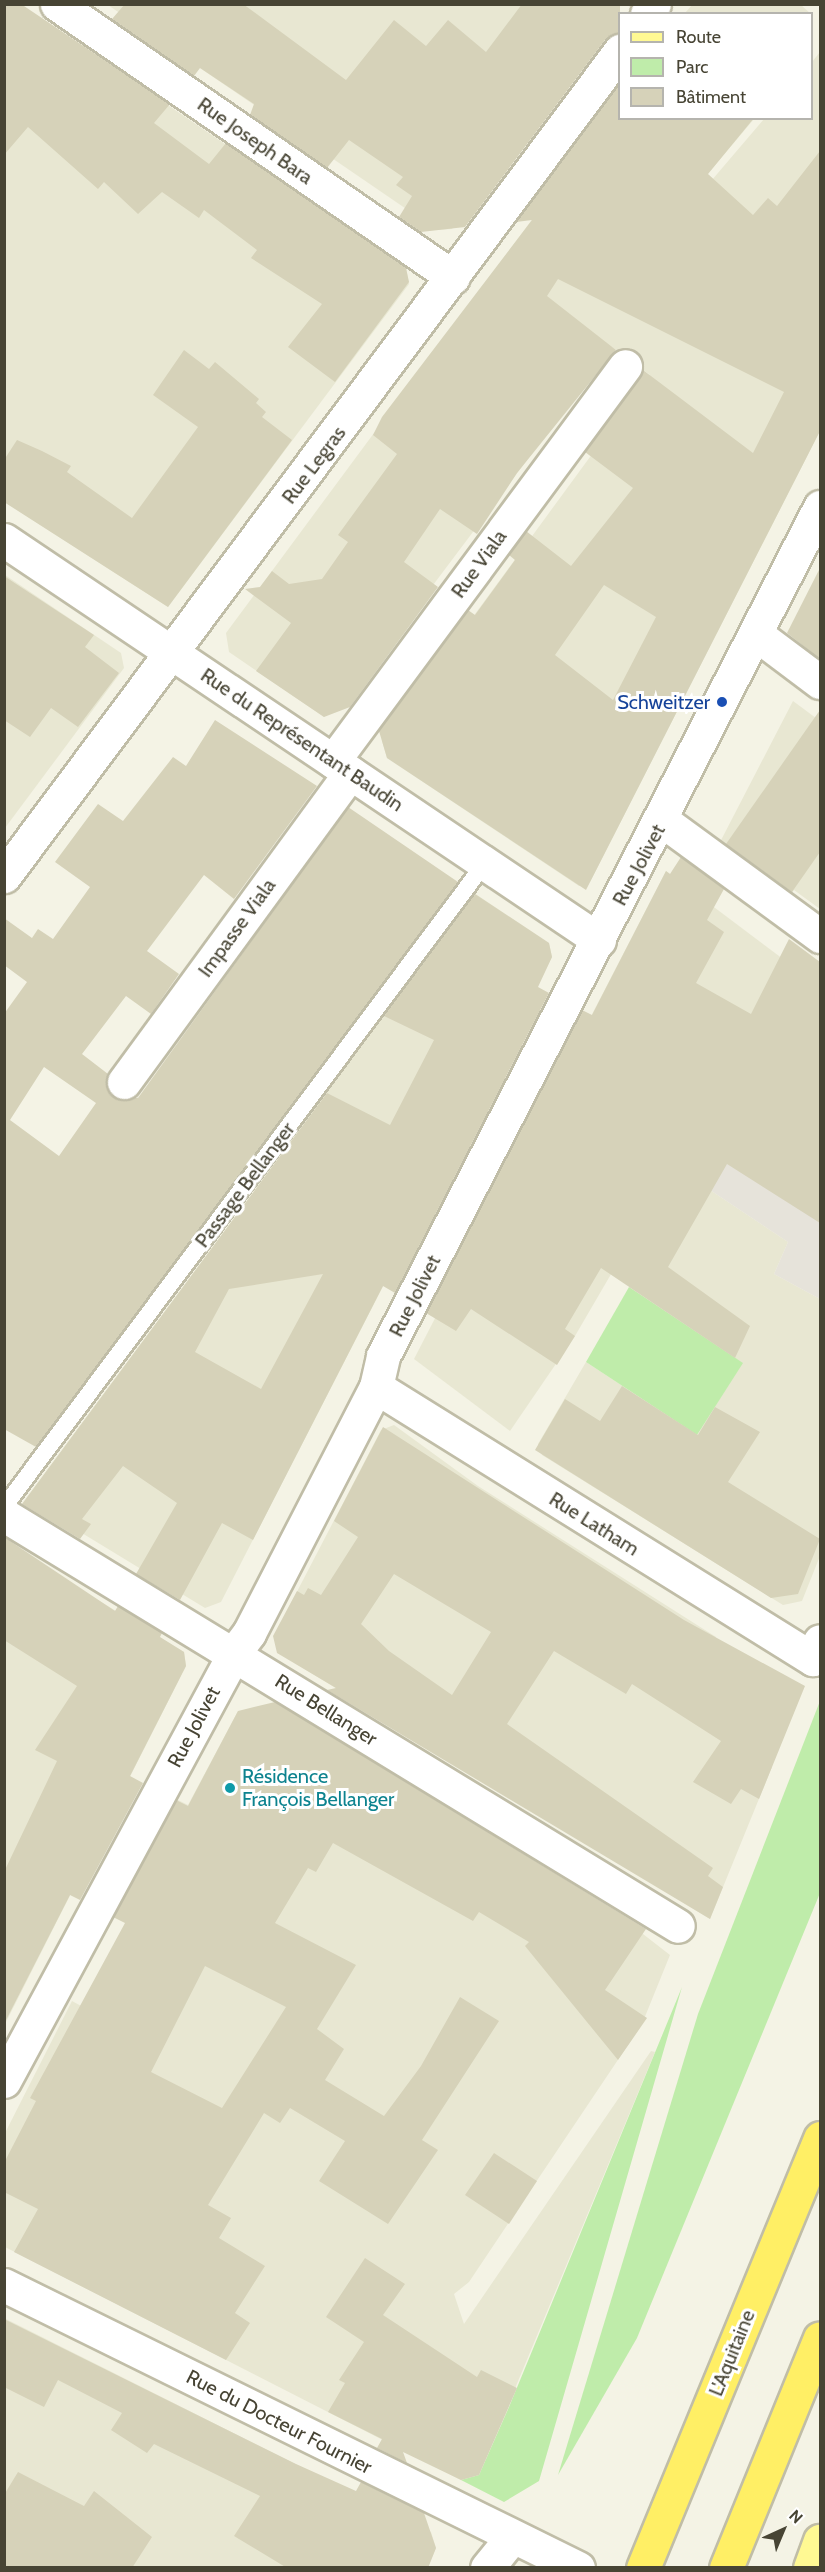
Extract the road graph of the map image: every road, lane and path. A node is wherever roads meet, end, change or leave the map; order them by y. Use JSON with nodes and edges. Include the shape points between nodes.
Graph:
{"nodes":[{"id":1,"x":57,"y":4,"type":"edge"},
{"id":2,"x":618,"y":54,"type":"edge"},
{"id":3,"x":453,"y":277,"type":"junction"},
{"id":4,"x":625,"y":366,"type":"dead end"},
{"id":5,"x":820,"y":507,"type":"edge"},
{"id":6,"x":4,"y":540,"type":"edge"},
{"id":7,"x":756,"y":634,"type":"junction"},
{"id":8,"x":172,"y":653,"type":"junction"},
{"id":9,"x":820,"y":682,"type":"edge"},
{"id":10,"x":342,"y":767,"type":"junction"},
{"id":11,"x":663,"y":821,"type":"junction"},
{"id":12,"x":485,"y":864,"type":"junction"},
{"id":13,"x":4,"y":876,"type":"edge"},
{"id":14,"x":820,"y":936,"type":"edge"},
{"id":15,"x":599,"y":940,"type":"junction"},
{"id":16,"x":124,"y":1083,"type":"dead end"},
{"id":17,"x":376,"y":1387,"type":"junction"},
{"id":18,"x":4,"y":1507,"type":"edge"},
{"id":19,"x":4,"y":1515,"type":"edge"},
{"id":20,"x":817,"y":1650,"type":"edge"},
{"id":21,"x":234,"y":1653,"type":"junction"},
{"id":22,"x":678,"y":1926,"type":"dead end"},
{"id":23,"x":4,"y":2081,"type":"edge"},
{"id":24,"x":820,"y":2139,"type":"edge"},
{"id":25,"x":4,"y":2285,"type":"edge"},
{"id":26,"x":820,"y":2338,"type":"edge"},
{"id":27,"x":511,"y":2538,"type":"junction"},
{"id":28,"x":820,"y":2541,"type":"edge"},
{"id":29,"x":566,"y":2562,"type":"edge"},
{"id":30,"x":487,"y":2568,"type":"edge"},
{"id":31,"x":643,"y":2568,"type":"edge"},
{"id":32,"x":726,"y":2568,"type":"edge"},
{"id":33,"x":810,"y":2568,"type":"edge"}],
"edges":[{"from":1,"to":3,"type":"street","name":"Rue Joseph Bara"},
{"from":2,"to":3,"type":"street","name":"Rue Legras"},
{"from":3,"to":8,"type":"street","name":"Rue Legras"},
{"from":4,"to":10,"type":"street","name":"Rue Viala"},
{"from":5,"to":7,"type":"street","name":"Rue Jolivet"},
{"from":6,"to":8,"type":"street","name":"Rue du Représentant Baudin"},
{"from":7,"to":9,"type":"street"},
{"from":7,"to":11,"type":"street","name":"Rue Jolivet"},
{"from":8,"to":10,"type":"street","name":"Rue du Représentant Baudin"},
{"from":8,"to":13,"type":"street","name":"Rue Legras"},
{"from":10,"to":12,"type":"street","name":"Rue du Représentant Baudin"},
{"from":10,"to":16,"type":"street","name":"Impasse Viala"},
{"from":11,"to":14,"type":"street"},
{"from":11,"to":15,"type":"street","name":"Rue Jolivet"},
{"from":12,"to":15,"type":"street","name":"Rue du Représentant Baudin"},
{"from":12,"to":18,"type":"lane","name":"Passage Bellanger"},
{"from":15,"to":17,"type":"street","name":"Rue Jolivet","via":[[383,1356]]},
{"from":17,"to":20,"type":"street","name":"Rue Latham"},
{"from":17,"to":21,"type":"street","name":"Rue Jolivet","via":[[249,1633]]},
{"from":19,"to":21,"type":"street","name":"Rue Bellanger"},
{"from":21,"to":22,"type":"street","name":"Rue Bellanger"},
{"from":21,"to":23,"type":"street","name":"Rue Jolivet"},
{"from":24,"to":31,"type":"highway","name":"L'Aquitaine"},
{"from":25,"to":27,"type":"street","name":"Rue du Docteur Fournier"},
{"from":26,"to":32,"type":"highway"},
{"from":27,"to":29,"type":"street","name":"Rue du Docteur Fournier"},
{"from":27,"to":30,"type":"street"},
{"from":28,"to":33,"type":"main road"}]}
